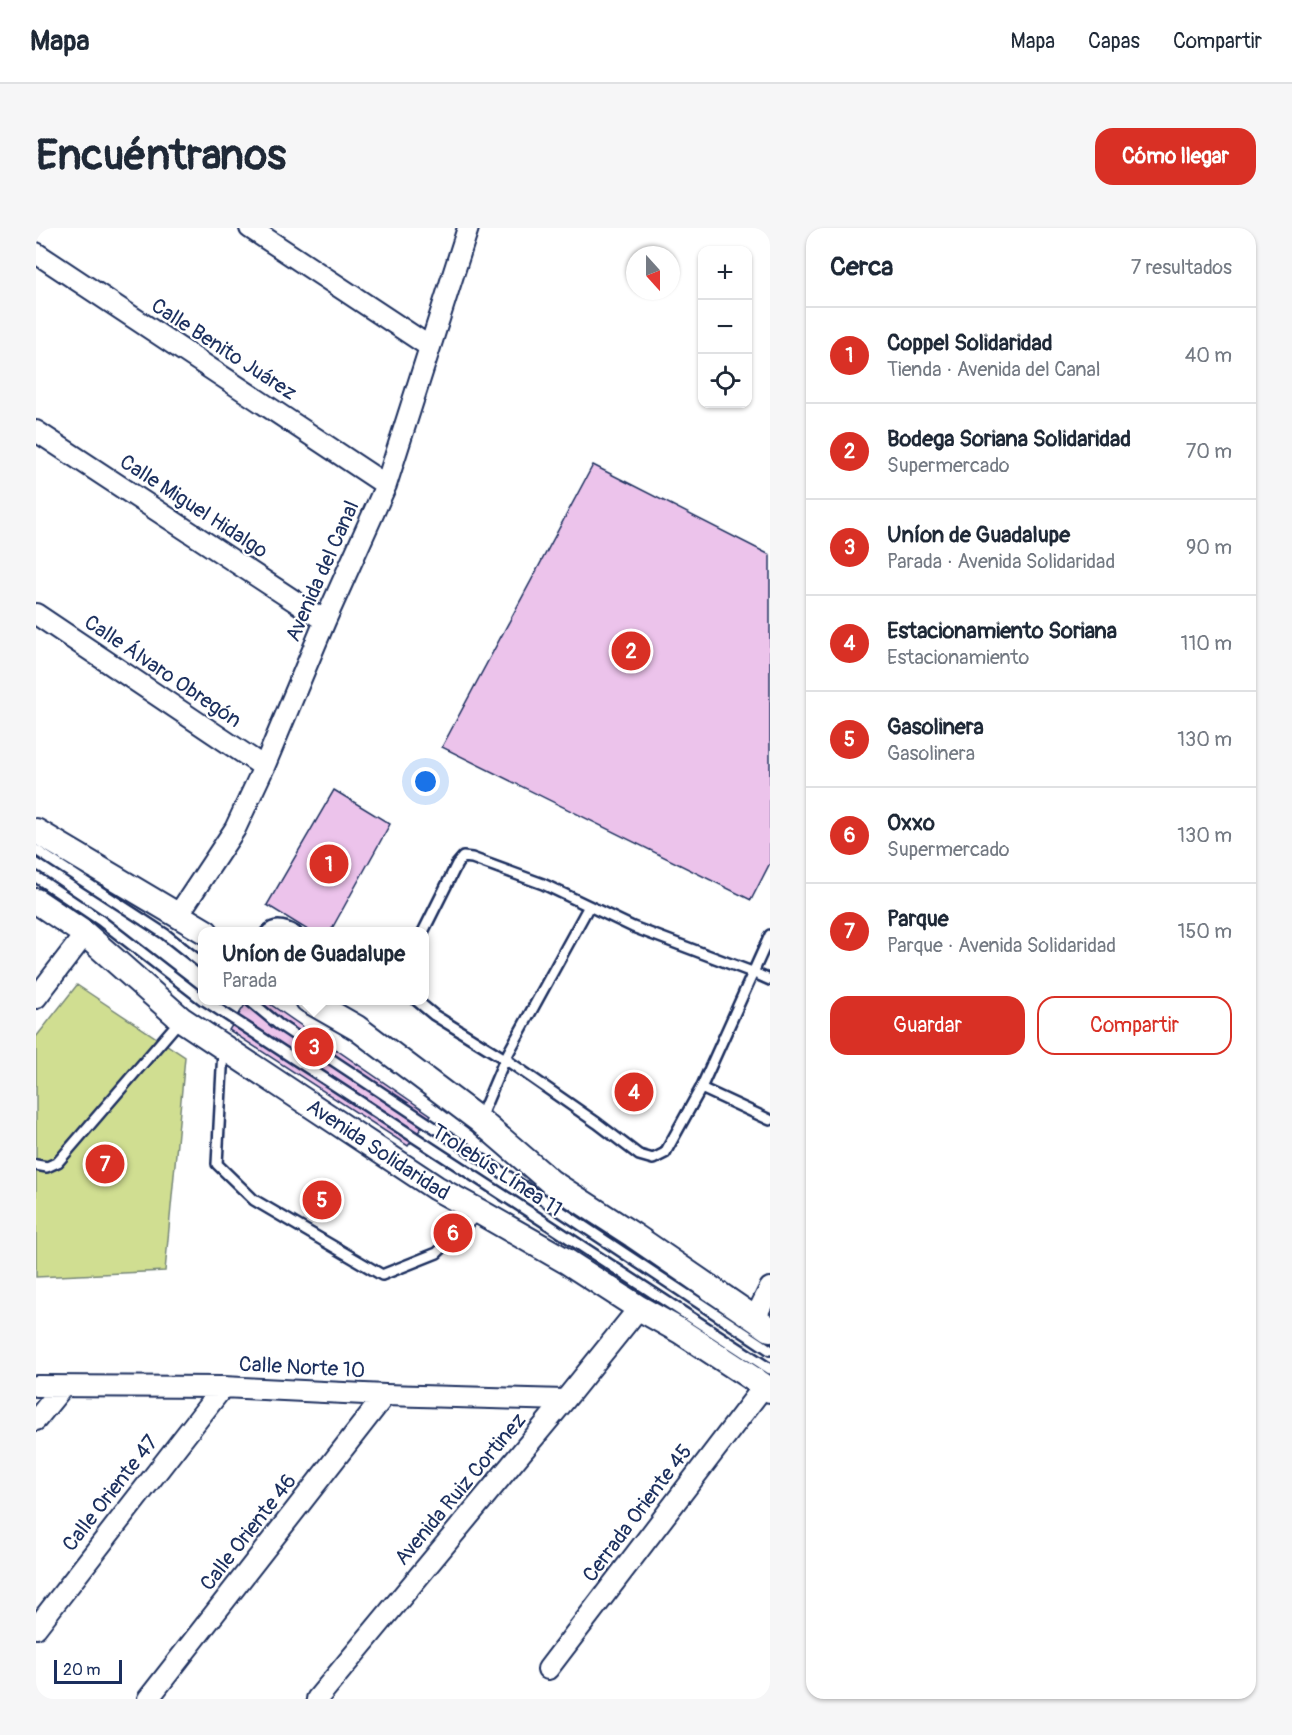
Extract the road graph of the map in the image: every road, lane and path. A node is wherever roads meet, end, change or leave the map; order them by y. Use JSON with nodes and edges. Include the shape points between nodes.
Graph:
{"nodes":[{"id":1,"x":250,"y":228,"type":"edge"},
{"id":2,"x":468,"y":228,"type":"edge"},
{"id":3,"x":36,"y":253,"type":"edge"},
{"id":4,"x":430,"y":347,"type":"junction"},
{"id":5,"x":36,"y":430,"type":"edge"},
{"id":6,"x":386,"y":485,"type":"junction"},
{"id":7,"x":36,"y":614,"type":"edge"},
{"id":8,"x":325,"y":621,"type":"junction"},
{"id":9,"x":264,"y":767,"type":"junction"},
{"id":10,"x":36,"y":831,"type":"edge"},
{"id":11,"x":36,"y":850,"type":"edge"},
{"id":12,"x":36,"y":877,"type":"edge"},
{"id":13,"x":36,"y":901,"type":"edge"},
{"id":14,"x":589,"y":906,"type":"junction"},
{"id":15,"x":178,"y":915,"type":"junction"},
{"id":16,"x":198,"y":927,"type":"edge"},
{"id":17,"x":271,"y":927,"type":"edge"},
{"id":18,"x":288,"y":927,"type":"edge"},
{"id":19,"x":426,"y":927,"type":"edge"},
{"id":20,"x":85,"y":934,"type":"junction"},
{"id":21,"x":770,"y":935,"type":"edge"},
{"id":22,"x":198,"y":960,"type":"edge"},
{"id":23,"x":752,"y":972,"type":"junction"},
{"id":24,"x":770,"y":980,"type":"edge"},
{"id":25,"x":198,"y":995,"type":"edge"},
{"id":26,"x":36,"y":998,"type":"edge"},
{"id":27,"x":211,"y":1005,"type":"edge"},
{"id":28,"x":256,"y":1005,"type":"edge"},
{"id":29,"x":317,"y":1005,"type":"edge"},
{"id":30,"x":422,"y":1005,"type":"edge"},
{"id":31,"x":181,"y":1019,"type":"junction"},
{"id":32,"x":224,"y":1047,"type":"junction"},
{"id":33,"x":505,"y":1059,"type":"junction"},
{"id":34,"x":701,"y":1088,"type":"junction"},
{"id":35,"x":479,"y":1120,"type":"junction"},
{"id":36,"x":770,"y":1120,"type":"edge"},
{"id":37,"x":36,"y":1165,"type":"edge"},
{"id":38,"x":480,"y":1212,"type":"junction"},
{"id":39,"x":770,"y":1288,"type":"edge"},
{"id":40,"x":639,"y":1308,"type":"junction"},
{"id":41,"x":764,"y":1319,"type":"edge"},
{"id":42,"x":770,"y":1350,"type":"edge"},
{"id":43,"x":768,"y":1382,"type":"edge"},
{"id":44,"x":36,"y":1386,"type":"edge"},
{"id":45,"x":63,"y":1387,"type":"junction"},
{"id":46,"x":222,"y":1387,"type":"junction"},
{"id":47,"x":385,"y":1395,"type":"junction"},
{"id":48,"x":565,"y":1400,"type":"junction"},
{"id":49,"x":36,"y":1420,"type":"edge"},
{"id":50,"x":36,"y":1628,"type":"edge"},
{"id":51,"x":548,"y":1669,"type":"dead end"},
{"id":52,"x":148,"y":1699,"type":"edge"},
{"id":53,"x":317,"y":1699,"type":"edge"}],
"edges":[{"from":1,"to":4,"type":"street"},
{"from":2,"to":4,"type":"street","name":"Avenida del Canal"},
{"from":3,"to":6,"type":"street","name":"Calle Benito Juárez"},
{"from":4,"to":6,"type":"street","name":"Avenida del Canal"},
{"from":5,"to":8,"type":"street","name":"Calle Miguel Hidalgo"},
{"from":6,"to":8,"type":"street","name":"Avenida del Canal"},
{"from":7,"to":9,"type":"street","name":"Calle Álvaro Obregón"},
{"from":8,"to":9,"type":"street","name":"Avenida del Canal"},
{"from":9,"to":15,"type":"street","name":"Avenida del Canal","via":[[235,829]]},
{"from":10,"to":15,"type":"street"},
{"from":11,"to":22,"type":"lane","via":[[165,934]]},
{"from":12,"to":25,"type":"lane","name":"Trolebús Línea 11","via":[[100,920]]},
{"from":13,"to":20,"type":"street","name":"Avenida Solidaridad"},
{"from":14,"to":19,"type":"lane","via":[[543,884],[463,857]]},
{"from":14,"to":23,"type":"lane"},
{"from":14,"to":33,"type":"lane"},
{"from":15,"to":16,"type":"street"},
{"from":17,"to":18,"type":"lane"},
{"from":20,"to":26,"type":"street"},
{"from":20,"to":31,"type":"street","name":"Avenida Solidaridad"},
{"from":21,"to":23,"type":"lane"},
{"from":23,"to":24,"type":"lane"},
{"from":23,"to":34,"type":"lane"},
{"from":27,"to":43,"type":"lane","name":"Trolebús Línea 11"},
{"from":28,"to":42,"type":"lane","name":"Trolebús Línea 11","via":[[296,1036]]},
{"from":29,"to":35,"type":"street","via":[[357,1028]]},
{"from":30,"to":33,"type":"lane"},
{"from":31,"to":32,"type":"street","name":"Avenida Solidaridad"},
{"from":31,"to":37,"type":"lane","via":[[58,1162],[47,1167]]},
{"from":32,"to":38,"type":"street","name":"Avenida Solidaridad","via":[[436,1188]]},
{"from":32,"to":38,"type":"lane","via":[[217,1164],[254,1200],[382,1275],[437,1253]]},
{"from":33,"to":34,"type":"lane","via":[[639,1155],[653,1159],[665,1153]]},
{"from":33,"to":35,"type":"lane"},
{"from":34,"to":36,"type":"lane"},
{"from":35,"to":41,"type":"street","via":[[551,1182]]},
{"from":38,"to":40,"type":"street","name":"Avenida Solidaridad"},
{"from":39,"to":41,"type":"street"},
{"from":40,"to":43,"type":"street","name":"Avenida Solidaridad"},
{"from":40,"to":48,"type":"street","name":"Avenida Ruiz Cortinez"},
{"from":43,"to":51,"type":"street","name":"Cerrada Oriente 45"},
{"from":44,"to":45,"type":"street","name":"Calle Norte 10"},
{"from":45,"to":46,"type":"street","name":"Calle Norte 10"},
{"from":45,"to":49,"type":"street"},
{"from":46,"to":47,"type":"street","name":"Calle Norte 10"},
{"from":46,"to":50,"type":"street","name":"Calle Oriente 47"},
{"from":47,"to":48,"type":"street","name":"Calle Norte 10"},
{"from":47,"to":52,"type":"street","name":"Calle Oriente 46"},
{"from":48,"to":53,"type":"street","name":"Avenida Ruiz Cortinez"}]}
